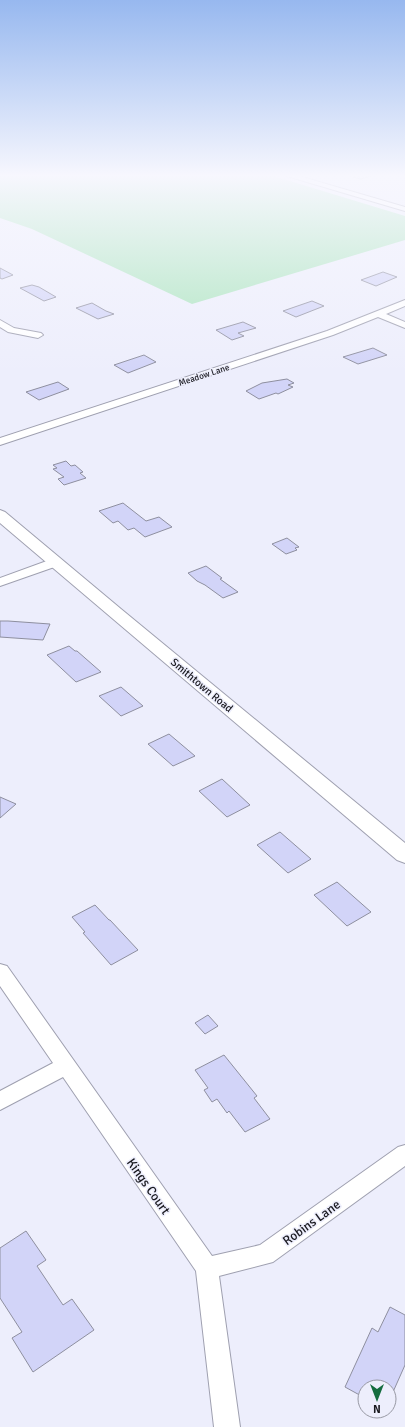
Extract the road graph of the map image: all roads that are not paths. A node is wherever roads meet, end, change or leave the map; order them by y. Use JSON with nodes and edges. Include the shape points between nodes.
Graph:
{"nodes":[{"id":1,"x":405,"y":302,"type":"edge"},
{"id":2,"x":378,"y":314,"type":"junction"},
{"id":3,"x":0,"y":323,"type":"edge"},
{"id":4,"x":405,"y":325,"type":"edge"},
{"id":5,"x":38,"y":335,"type":"dead end"},
{"id":6,"x":0,"y":442,"type":"edge"},
{"id":7,"x":0,"y":515,"type":"edge"},
{"id":8,"x":55,"y":562,"type":"junction"},
{"id":9,"x":0,"y":582,"type":"edge"},
{"id":10,"x":405,"y":855,"type":"edge"},
{"id":11,"x":0,"y":971,"type":"edge"},
{"id":12,"x":65,"y":1066,"type":"junction"},
{"id":13,"x":0,"y":1101,"type":"edge"},
{"id":14,"x":405,"y":1154,"type":"edge"},
{"id":15,"x":208,"y":1268,"type":"junction"},
{"id":16,"x":227,"y":1427,"type":"edge"}],
"edges":[{"from":1,"to":2,"type":"street","name":"Meadow Lane"},
{"from":2,"to":4,"type":"street"},
{"from":2,"to":6,"type":"street","name":"Meadow Lane","via":[[310,340]]},
{"from":3,"to":5,"type":"street","via":[[11,330]]},
{"from":7,"to":8,"type":"street","name":"Smithtown Road"},
{"from":8,"to":9,"type":"street"},
{"from":8,"to":10,"type":"street","name":"Smithtown Road"},
{"from":11,"to":12,"type":"street","name":"Kings Court"},
{"from":12,"to":13,"type":"street"},
{"from":12,"to":15,"type":"street","name":"Kings Court"},
{"from":14,"to":15,"type":"street","name":"Robins Lane","via":[[265,1254]]},
{"from":15,"to":16,"type":"street","name":"Kings Court"}]}
